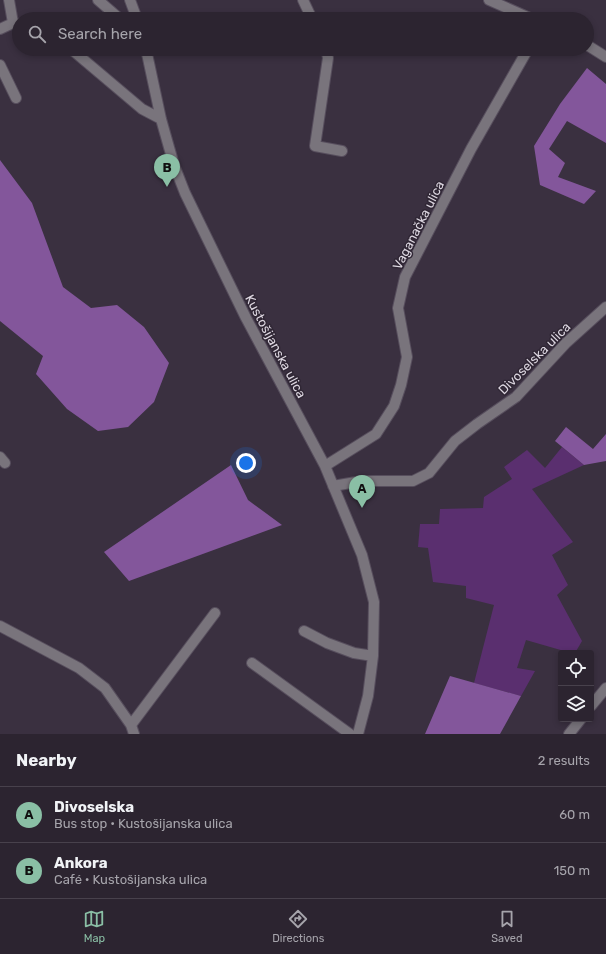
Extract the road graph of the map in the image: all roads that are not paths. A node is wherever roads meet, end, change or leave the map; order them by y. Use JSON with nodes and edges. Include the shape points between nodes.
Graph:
{"nodes":[{"id":1,"x":9,"y":0,"type":"edge"},
{"id":2,"x":98,"y":0,"type":"edge"},
{"id":3,"x":130,"y":0,"type":"edge"},
{"id":4,"x":303,"y":0,"type":"edge"},
{"id":5,"x":488,"y":0,"type":"edge"},
{"id":6,"x":13,"y":12,"type":"edge"},
{"id":7,"x":112,"y":12,"type":"edge"},
{"id":8,"x":135,"y":12,"type":"edge"},
{"id":9,"x":309,"y":12,"type":"edge"},
{"id":10,"x":516,"y":12,"type":"edge"},
{"id":11,"x":12,"y":24,"type":"edge"},
{"id":12,"x":0,"y":29,"type":"edge"},
{"id":13,"x":594,"y":49,"type":"edge"},
{"id":14,"x":79,"y":56,"type":"edge"},
{"id":15,"x":148,"y":56,"type":"edge"},
{"id":16,"x":328,"y":56,"type":"edge"},
{"id":17,"x":524,"y":56,"type":"edge"},
{"id":18,"x":606,"y":57,"type":"edge"},
{"id":19,"x":0,"y":65,"type":"edge"},
{"id":20,"x":16,"y":98,"type":"dead end"},
{"id":21,"x":161,"y":119,"type":"junction"},
{"id":22,"x":342,"y":151,"type":"dead end"},
{"id":23,"x":606,"y":307,"type":"edge"},
{"id":24,"x":325,"y":466,"type":"junction"},
{"id":25,"x":333,"y":486,"type":"junction"},
{"id":26,"x":215,"y":613,"type":"dead end"},
{"id":27,"x":0,"y":626,"type":"edge"},
{"id":28,"x":304,"y":631,"type":"dead end"},
{"id":29,"x":373,"y":656,"type":"junction"},
{"id":30,"x":252,"y":663,"type":"dead end"},
{"id":31,"x":606,"y":688,"type":"edge"},
{"id":32,"x":594,"y":702,"type":"edge"},
{"id":33,"x":579,"y":722,"type":"edge"},
{"id":34,"x":133,"y":730,"type":"edge"},
{"id":35,"x":350,"y":734,"type":"edge"},
{"id":36,"x":358,"y":734,"type":"edge"},
{"id":37,"x":569,"y":734,"type":"edge"}],
"edges":[{"from":1,"to":6,"type":"street"},
{"from":2,"to":7,"type":"street"},
{"from":3,"to":8,"type":"street"},
{"from":4,"to":9,"type":"street"},
{"from":5,"to":10,"type":"street"},
{"from":11,"to":12,"type":"street"},
{"from":13,"to":18,"type":"street"},
{"from":14,"to":21,"type":"street","via":[[142,109]]},
{"from":15,"to":21,"type":"street","name":"Kustošijanska ulica"},
{"from":16,"to":22,"type":"street","via":[[315,146]]},
{"from":17,"to":24,"type":"street","name":"Vaganačka ulica","via":[[471,149],[405,277],[398,308],[407,357],[402,385],[394,406],[376,434]]},
{"from":19,"to":20,"type":"street"},
{"from":21,"to":24,"type":"street","name":"Kustošijanska ulica","via":[[185,193],[246,318]]},
{"from":23,"to":25,"type":"street","name":"Divoselska ulica","via":[[566,343],[516,397],[455,441],[429,473],[413,481],[362,481]]},
{"from":24,"to":25,"type":"street","name":"Kustošijanska ulica"},
{"from":25,"to":29,"type":"street","name":"Kustošijanska ulica","via":[[362,555],[374,602]]},
{"from":26,"to":34,"type":"street"},
{"from":27,"to":34,"type":"street","via":[[79,668],[105,688]]},
{"from":28,"to":29,"type":"street","via":[[354,653]]},
{"from":29,"to":36,"type":"street","name":"Kustošijanska ulica","via":[[368,696]]},
{"from":30,"to":35,"type":"street"},
{"from":31,"to":32,"type":"street"},
{"from":33,"to":37,"type":"street"}]}
